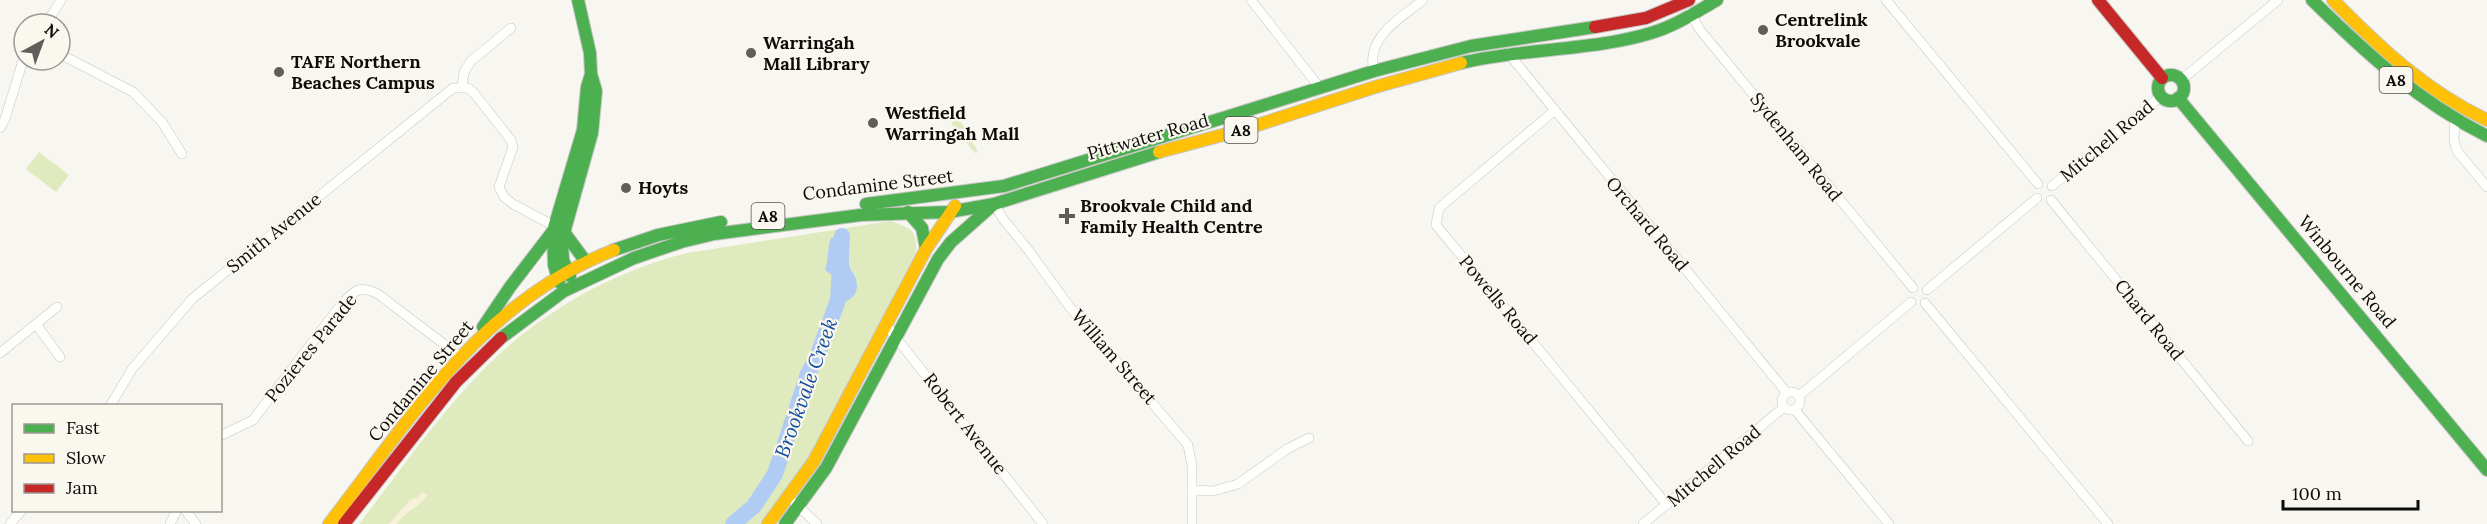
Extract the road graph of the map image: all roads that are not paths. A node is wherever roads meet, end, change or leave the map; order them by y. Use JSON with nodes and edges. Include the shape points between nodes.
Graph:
{"nodes":[{"id":1,"x":578,"y":0,"type":"edge"},
{"id":2,"x":1251,"y":0,"type":"edge"},
{"id":3,"x":1424,"y":0,"type":"edge"},
{"id":4,"x":1717,"y":0,"type":"edge"},
{"id":5,"x":1886,"y":0,"type":"edge"},
{"id":6,"x":2098,"y":0,"type":"edge"},
{"id":7,"x":2278,"y":0,"type":"edge"},
{"id":8,"x":2312,"y":0,"type":"edge"},
{"id":9,"x":2333,"y":0,"type":"edge"},
{"id":10,"x":1687,"y":1,"type":"edge"},
{"id":11,"x":1692,"y":15,"type":"junction"},
{"id":12,"x":511,"y":28,"type":"dead end"},
{"id":13,"x":1508,"y":52,"type":"junction"},
{"id":14,"x":72,"y":60,"type":"edge"},
{"id":15,"x":1374,"y":71,"type":"junction"},
{"id":16,"x":19,"y":72,"type":"edge"},
{"id":17,"x":2162,"y":78,"type":"junction"},
{"id":18,"x":2181,"y":81,"type":"junction"},
{"id":19,"x":462,"y":87,"type":"junction"},
{"id":20,"x":1320,"y":88,"type":"junction"},
{"id":21,"x":2161,"y":96,"type":"junction"},
{"id":22,"x":2178,"y":98,"type":"junction"},
{"id":23,"x":1330,"y":102,"type":"junction"},
{"id":24,"x":1554,"y":111,"type":"junction"},
{"id":25,"x":2455,"y":120,"type":"junction"},
{"id":26,"x":2487,"y":120,"type":"edge"},
{"id":27,"x":0,"y":128,"type":"edge"},
{"id":28,"x":2487,"y":136,"type":"edge"},
{"id":29,"x":182,"y":154,"type":"dead end"},
{"id":30,"x":2038,"y":184,"type":"junction"},
{"id":31,"x":2052,"y":186,"type":"junction"},
{"id":32,"x":2487,"y":187,"type":"edge"},
{"id":33,"x":976,"y":191,"type":"junction"},
{"id":34,"x":2037,"y":198,"type":"junction"},
{"id":35,"x":2051,"y":200,"type":"junction"},
{"id":36,"x":994,"y":204,"type":"junction"},
{"id":37,"x":908,"y":212,"type":"junction"},
{"id":38,"x":949,"y":212,"type":"junction"},
{"id":39,"x":557,"y":229,"type":"junction"},
{"id":40,"x":926,"y":249,"type":"junction"},
{"id":41,"x":586,"y":262,"type":"junction"},
{"id":42,"x":562,"y":274,"type":"junction"},
{"id":43,"x":576,"y":285,"type":"junction"},
{"id":44,"x":1913,"y":288,"type":"junction"},
{"id":45,"x":1927,"y":290,"type":"junction"},
{"id":46,"x":564,"y":291,"type":"junction"},
{"id":47,"x":1911,"y":302,"type":"junction"},
{"id":48,"x":1925,"y":303,"type":"junction"},
{"id":49,"x":57,"y":308,"type":"dead end"},
{"id":50,"x":36,"y":324,"type":"junction"},
{"id":51,"x":886,"y":325,"type":"junction"},
{"id":52,"x":895,"y":336,"type":"junction"},
{"id":53,"x":476,"y":341,"type":"junction"},
{"id":54,"x":0,"y":353,"type":"edge"},
{"id":55,"x":60,"y":357,"type":"dead end"},
{"id":56,"x":461,"y":357,"type":"junction"},
{"id":57,"x":1787,"y":393,"type":"junction"},
{"id":58,"x":1799,"y":396,"type":"junction"},
{"id":59,"x":111,"y":404,"type":"edge"},
{"id":60,"x":1784,"y":408,"type":"junction"},
{"id":61,"x":1795,"y":410,"type":"junction"},
{"id":62,"x":222,"y":435,"type":"edge"},
{"id":63,"x":1309,"y":438,"type":"dead end"},
{"id":64,"x":2248,"y":441,"type":"dead end"},
{"id":65,"x":2486,"y":465,"type":"edge"},
{"id":66,"x":1192,"y":490,"type":"junction"},
{"id":67,"x":789,"y":498,"type":"junction"},
{"id":68,"x":1667,"y":505,"type":"junction"},
{"id":69,"x":800,"y":506,"type":"junction"},
{"id":70,"x":20,"y":512,"type":"edge"},
{"id":71,"x":187,"y":512,"type":"edge"},
{"id":72,"x":10,"y":524,"type":"edge"},
{"id":73,"x":196,"y":524,"type":"edge"},
{"id":74,"x":329,"y":524,"type":"edge"},
{"id":75,"x":344,"y":524,"type":"edge"},
{"id":76,"x":768,"y":524,"type":"edge"},
{"id":77,"x":785,"y":524,"type":"edge"},
{"id":78,"x":817,"y":524,"type":"edge"},
{"id":79,"x":1043,"y":524,"type":"edge"},
{"id":80,"x":1192,"y":524,"type":"edge"},
{"id":81,"x":1643,"y":524,"type":"edge"},
{"id":82,"x":1889,"y":524,"type":"edge"},
{"id":83,"x":2108,"y":524,"type":"edge"}],
"edges":[{"from":1,"to":39,"type":"main road","via":[[596,86],[595,114]]},
{"from":2,"to":20,"type":"street"},
{"from":3,"to":15,"type":"street","via":[[1380,37],[1371,59]]},
{"from":4,"to":11,"type":"main road","name":"Pittwater Road","number":"A8"},
{"from":5,"to":30,"type":"street"},
{"from":6,"to":17,"type":"main road"},
{"from":7,"to":18,"type":"street"},
{"from":8,"to":25,"type":"main road","number":"A8","via":[[2408,90]]},
{"from":9,"to":26,"type":"main road","number":"A8","via":[[2424,85],[2444,100]]},
{"from":10,"to":11,"type":"street","name":"Sydenham Road"},
{"from":10,"to":15,"type":"main road","name":"Pittwater Road","number":"A8","via":[[1630,22],[1481,44]]},
{"from":11,"to":13,"type":"main road","name":"Pittwater Road","number":"A8","via":[[1634,37]]},
{"from":11,"to":44,"type":"street","name":"Sydenham Road","via":[[1700,30]]},
{"from":12,"to":19,"type":"street","via":[[471,61],[464,72]]},
{"from":13,"to":23,"type":"main road","name":"Pittwater Road","number":"A8","via":[[1397,80]]},
{"from":13,"to":24,"type":"street","name":"Orchard Road"},
{"from":14,"to":29,"type":"street","via":[[133,92],[162,123]]},
{"from":15,"to":20,"type":"main road","name":"Pittwater Road","number":"A8"},
{"from":16,"to":27,"type":"street"},
{"from":17,"to":18,"type":"main road","via":[[2174,76]]},
{"from":17,"to":21,"type":"main road","via":[[2158,89]]},
{"from":18,"to":22,"type":"main road","via":[[2183,90]]},
{"from":19,"to":39,"type":"street","via":[[474,93],[511,140],[513,147],[499,187],[504,197]]},
{"from":19,"to":59,"type":"street","name":"Smith Avenue","via":[[445,94],[192,299],[132,369]]},
{"from":20,"to":23,"type":"main road"},
{"from":20,"to":33,"type":"main road","name":"Pittwater Road","number":"A8","via":[[1004,186]]},
{"from":21,"to":22,"type":"main road"},
{"from":21,"to":31,"type":"street","name":"Mitchell Road"},
{"from":22,"to":65,"type":"main road","name":"Winbourne Road"},
{"from":23,"to":36,"type":"main road","name":"Pittwater Road","number":"A8","via":[[1128,160]]},
{"from":24,"to":57,"type":"street","name":"Orchard Road"},
{"from":24,"to":68,"type":"street","name":"Powells Road","via":[[1439,208],[1436,225]]},
{"from":25,"to":28,"type":"main road","number":"A8"},
{"from":25,"to":32,"type":"street","via":[[2457,151]]},
{"from":30,"to":31,"type":"street"},
{"from":30,"to":34,"type":"street"},
{"from":31,"to":35,"type":"street","via":[[2055,193]]},
{"from":33,"to":38,"type":"main road"},
{"from":33,"to":41,"type":"main road","name":"Condamine Street","number":"A8","via":[[694,226],[630,243]]},
{"from":34,"to":35,"type":"street"},
{"from":34,"to":45,"type":"street"},
{"from":35,"to":64,"type":"street","name":"Chard Road"},
{"from":36,"to":38,"type":"main road","name":"Condamine Street","number":"A8"},
{"from":36,"to":52,"type":"main road","name":"Pittwater Road","via":[[959,234],[938,259]]},
{"from":36,"to":66,"type":"street","name":"William Street","via":[[1069,306],[1184,439],[1191,452]]},
{"from":37,"to":38,"type":"main road","name":"Condamine Street","number":"A8"},
{"from":37,"to":40,"type":"main road","via":[[924,231]]},
{"from":37,"to":43,"type":"main road","name":"Condamine Street","number":"A8","via":[[805,221],[697,238],[634,258]]},
{"from":38,"to":40,"type":"main road"},
{"from":39,"to":41,"type":"main road"},
{"from":39,"to":42,"type":"main road","via":[[552,250]]},
{"from":39,"to":53,"type":"main road","via":[[488,317]]},
{"from":40,"to":51,"type":"main road"},
{"from":41,"to":42,"type":"main road","name":"Condamine Street","number":"A8"},
{"from":42,"to":43,"type":"main road"},
{"from":42,"to":46,"type":"main road"},
{"from":42,"to":53,"type":"main road","name":"Condamine Street","number":"A8","via":[[508,311]]},
{"from":43,"to":46,"type":"main road","name":"Condamine Street","number":"A8"},
{"from":44,"to":45,"type":"street"},
{"from":44,"to":47,"type":"street"},
{"from":45,"to":48,"type":"street","via":[[1929,298]]},
{"from":46,"to":75,"type":"main road","name":"Condamine Street","number":"A8","via":[[512,328],[474,362]]},
{"from":47,"to":48,"type":"street","via":[[1918,306]]},
{"from":47,"to":58,"type":"street"},
{"from":48,"to":83,"type":"street"},
{"from":49,"to":50,"type":"street"},
{"from":50,"to":54,"type":"street"},
{"from":50,"to":55,"type":"street"},
{"from":51,"to":52,"type":"street","name":"Robert Avenue"},
{"from":51,"to":67,"type":"main road","via":[[814,461]]},
{"from":52,"to":69,"type":"main road","name":"Pittwater Road","via":[[825,468]]},
{"from":52,"to":79,"type":"street","name":"Robert Avenue"},
{"from":53,"to":56,"type":"main road","name":"Condamine Street","number":"A8"},
{"from":56,"to":62,"type":"street","name":"Pozieres Parade","via":[[378,294],[366,288],[356,290],[253,420]]},
{"from":56,"to":74,"type":"main road","name":"Condamine Street","number":"A8"},
{"from":57,"to":58,"type":"street"},
{"from":57,"to":60,"type":"street","via":[[1782,400]]},
{"from":58,"to":61,"type":"street","via":[[1800,404]]},
{"from":60,"to":61,"type":"street"},
{"from":60,"to":68,"type":"street","name":"Mitchell Road"},
{"from":61,"to":82,"type":"street"},
{"from":63,"to":66,"type":"street","via":[[1238,484],[1213,491]]},
{"from":66,"to":80,"type":"street","name":"William Street"},
{"from":67,"to":69,"type":"street"},
{"from":67,"to":76,"type":"main road"},
{"from":68,"to":81,"type":"street","name":"Mitchell Road"},
{"from":69,"to":77,"type":"main road","name":"Pittwater Road"},
{"from":69,"to":78,"type":"street"},
{"from":70,"to":72,"type":"street"},
{"from":71,"to":73,"type":"street"}]}
